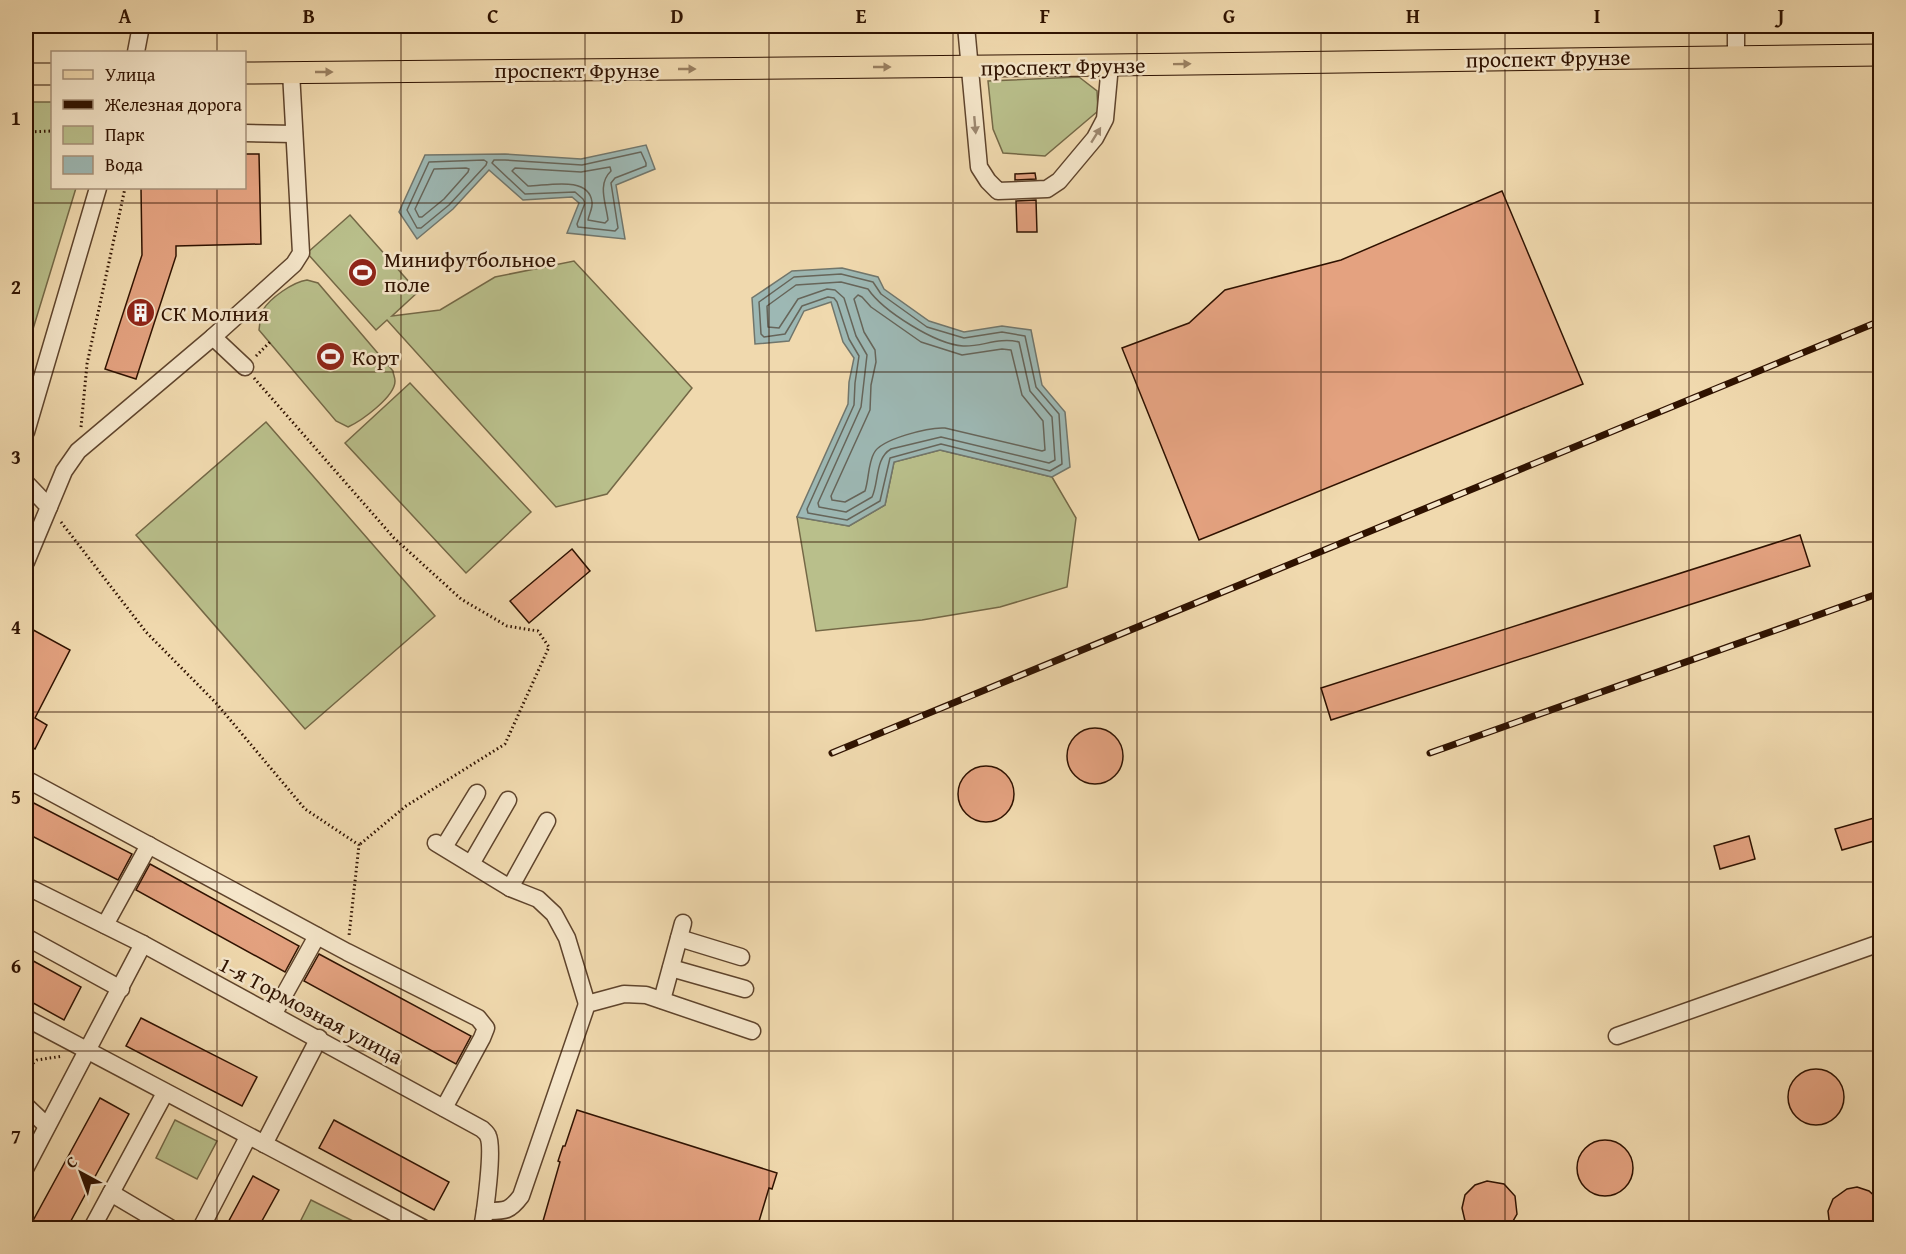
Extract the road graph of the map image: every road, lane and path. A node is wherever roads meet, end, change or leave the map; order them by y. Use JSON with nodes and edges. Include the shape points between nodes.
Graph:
{"nodes":[{"id":1,"x":141,"y":26,"type":"edge"},
{"id":2,"x":966,"y":26,"type":"edge"},
{"id":3,"x":1736,"y":26,"type":"edge"},
{"id":4,"x":136,"y":51,"type":"edge"},
{"id":5,"x":1736,"y":55,"type":"junction"},
{"id":6,"x":1881,"y":55,"type":"edge"},
{"id":7,"x":1110,"y":65,"type":"junction"},
{"id":8,"x":970,"y":67,"type":"junction"},
{"id":9,"x":291,"y":72,"type":"junction"},
{"id":10,"x":246,"y":73,"type":"edge"},
{"id":11,"x":26,"y":74,"type":"edge"},
{"id":12,"x":51,"y":74,"type":"edge"},
{"id":13,"x":26,"y":132,"type":"edge"},
{"id":14,"x":51,"y":132,"type":"edge"},
{"id":15,"x":246,"y":133,"type":"edge"},
{"id":16,"x":294,"y":134,"type":"junction"},
{"id":17,"x":98,"y":189,"type":"edge"},
{"id":18,"x":125,"y":189,"type":"edge"},
{"id":19,"x":213,"y":337,"type":"junction"},
{"id":20,"x":270,"y":342,"type":"dead end"},
{"id":21,"x":245,"y":367,"type":"junction"},
{"id":22,"x":26,"y":432,"type":"edge"},
{"id":23,"x":78,"y":451,"type":"junction"},
{"id":24,"x":26,"y":483,"type":"edge"},
{"id":25,"x":49,"y":507,"type":"junction"},
{"id":26,"x":26,"y":562,"type":"edge"},
{"id":27,"x":26,"y":779,"type":"edge"},
{"id":28,"x":477,"y":794,"type":"dead end"},
{"id":29,"x":508,"y":800,"type":"dead end"},
{"id":30,"x":547,"y":821,"type":"dead end"},
{"id":31,"x":359,"y":844,"type":"junction"},
{"id":32,"x":149,"y":845,"type":"junction"},
{"id":33,"x":471,"y":864,"type":"junction"},
{"id":34,"x":26,"y":886,"type":"edge"},
{"id":35,"x":510,"y":888,"type":"junction"},
{"id":36,"x":105,"y":925,"type":"junction"},
{"id":37,"x":317,"y":936,"type":"junction"},
{"id":38,"x":26,"y":937,"type":"edge"},
{"id":39,"x":1881,"y":943,"type":"edge"},
{"id":40,"x":143,"y":944,"type":"junction"},
{"id":41,"x":347,"y":952,"type":"junction"},
{"id":42,"x":741,"y":957,"type":"dead end"},
{"id":43,"x":671,"y":968,"type":"junction"},
{"id":44,"x":121,"y":989,"type":"junction"},
{"id":45,"x":745,"y":989,"type":"dead end"},
{"id":46,"x":662,"y":1000,"type":"junction"},
{"id":47,"x":587,"y":1004,"type":"junction"},
{"id":48,"x":273,"y":1015,"type":"junction"},
{"id":49,"x":26,"y":1018,"type":"edge"},
{"id":50,"x":753,"y":1031,"type":"dead end"},
{"id":51,"x":1617,"y":1036,"type":"dead end"},
{"id":52,"x":319,"y":1038,"type":"junction"},
{"id":53,"x":88,"y":1051,"type":"junction"},
{"id":54,"x":26,"y":1069,"type":"edge"},
{"id":55,"x":165,"y":1093,"type":"junction"},
{"id":56,"x":26,"y":1106,"type":"edge"},
{"id":57,"x":444,"y":1108,"type":"junction"},
{"id":58,"x":47,"y":1126,"type":"junction"},
{"id":59,"x":256,"y":1140,"type":"junction"},
{"id":60,"x":26,"y":1167,"type":"edge"},
{"id":61,"x":111,"y":1193,"type":"junction"},
{"id":62,"x":485,"y":1211,"type":"junction"},
{"id":63,"x":399,"y":1223,"type":"edge"},
{"id":64,"x":92,"y":1228,"type":"edge"},
{"id":65,"x":170,"y":1228,"type":"edge"},
{"id":66,"x":201,"y":1228,"type":"edge"},
{"id":67,"x":423,"y":1228,"type":"edge"},
{"id":68,"x":482,"y":1228,"type":"edge"}],
"edges":[{"from":1,"to":4,"type":"street"},
{"from":2,"to":8,"type":"street"},
{"from":3,"to":5,"type":"street"},
{"from":5,"to":6,"type":"main road","name":"проспект Фрунзе"},
{"from":7,"to":5,"type":"main road","name":"проспект Фрунзе","one_way":true},
{"from":7,"to":8,"type":"main road","name":"проспект Фрунзе"},
{"from":8,"to":7,"type":"street","one_way":true,"via":[[979,167],[998,191],[1047,189],[1059,181],[1095,138],[1105,119]]},
{"from":9,"to":8,"type":"main road","name":"проспект Фрунзе","one_way":true},
{"from":9,"to":10,"type":"main road","name":"проспект Фрунзе"},
{"from":9,"to":16,"type":"street"},
{"from":11,"to":12,"type":"main road"},
{"from":13,"to":14,"type":"path"},
{"from":15,"to":16,"type":"street"},
{"from":16,"to":19,"type":"street","via":[[301,253],[294,264]]},
{"from":17,"to":22,"type":"street"},
{"from":18,"to":23,"type":"path","via":[[87,364]]},
{"from":19,"to":21,"type":"street"},
{"from":19,"to":23,"type":"street"},
{"from":20,"to":21,"type":"path"},
{"from":21,"to":31,"type":"path","via":[[394,538],[461,599],[507,626],[538,631],[549,646],[505,744],[406,806]]},
{"from":23,"to":25,"type":"street","via":[[64,471]]},
{"from":24,"to":25,"type":"street"},
{"from":25,"to":26,"type":"street"},
{"from":25,"to":31,"type":"path","via":[[146,632],[216,703],[305,809]]},
{"from":27,"to":32,"type":"street"},
{"from":28,"to":33,"type":"street","via":[[440,845]]},
{"from":29,"to":33,"type":"street"},
{"from":30,"to":35,"type":"street"},
{"from":31,"to":41,"type":"path"},
{"from":32,"to":36,"type":"street"},
{"from":32,"to":37,"type":"street"},
{"from":33,"to":35,"type":"street"},
{"from":34,"to":36,"type":"street","name":"1-я Тормозная улица"},
{"from":35,"to":47,"type":"street","via":[[538,899],[554,914],[567,938]]},
{"from":36,"to":40,"type":"street","name":"1-я Тормозная улица"},
{"from":37,"to":41,"type":"street"},
{"from":37,"to":48,"type":"street"},
{"from":38,"to":44,"type":"street"},
{"from":39,"to":51,"type":"street"},
{"from":40,"to":44,"type":"street"},
{"from":40,"to":48,"type":"street","name":"1-я Тормозная улица"},
{"from":41,"to":57,"type":"street","via":[[478,1018],[486,1028]]},
{"from":42,"to":43,"type":"street","via":[[681,930]]},
{"from":43,"to":45,"type":"street"},
{"from":43,"to":46,"type":"street"},
{"from":44,"to":53,"type":"street"},
{"from":46,"to":47,"type":"street","via":[[624,994]]},
{"from":46,"to":50,"type":"street"},
{"from":47,"to":62,"type":"street","via":[[521,1196],[512,1208]]},
{"from":48,"to":52,"type":"street","name":"1-я Тормозная улица"},
{"from":49,"to":53,"type":"street"},
{"from":52,"to":57,"type":"street","name":"1-я Тормозная улица"},
{"from":52,"to":59,"type":"street"},
{"from":53,"to":54,"type":"path","via":[[37,1060]]},
{"from":53,"to":55,"type":"street"},
{"from":53,"to":58,"type":"street"},
{"from":55,"to":59,"type":"street"},
{"from":55,"to":61,"type":"street"},
{"from":56,"to":58,"type":"street"},
{"from":57,"to":62,"type":"street","name":"1-я Тормозная улица","via":[[482,1128],[489,1137]]},
{"from":58,"to":60,"type":"street"},
{"from":59,"to":63,"type":"street"},
{"from":59,"to":66,"type":"street"},
{"from":61,"to":64,"type":"street"},
{"from":61,"to":65,"type":"street"},
{"from":62,"to":68,"type":"street","name":"1-я Тормозная улица"},
{"from":63,"to":67,"type":"street"}]}
